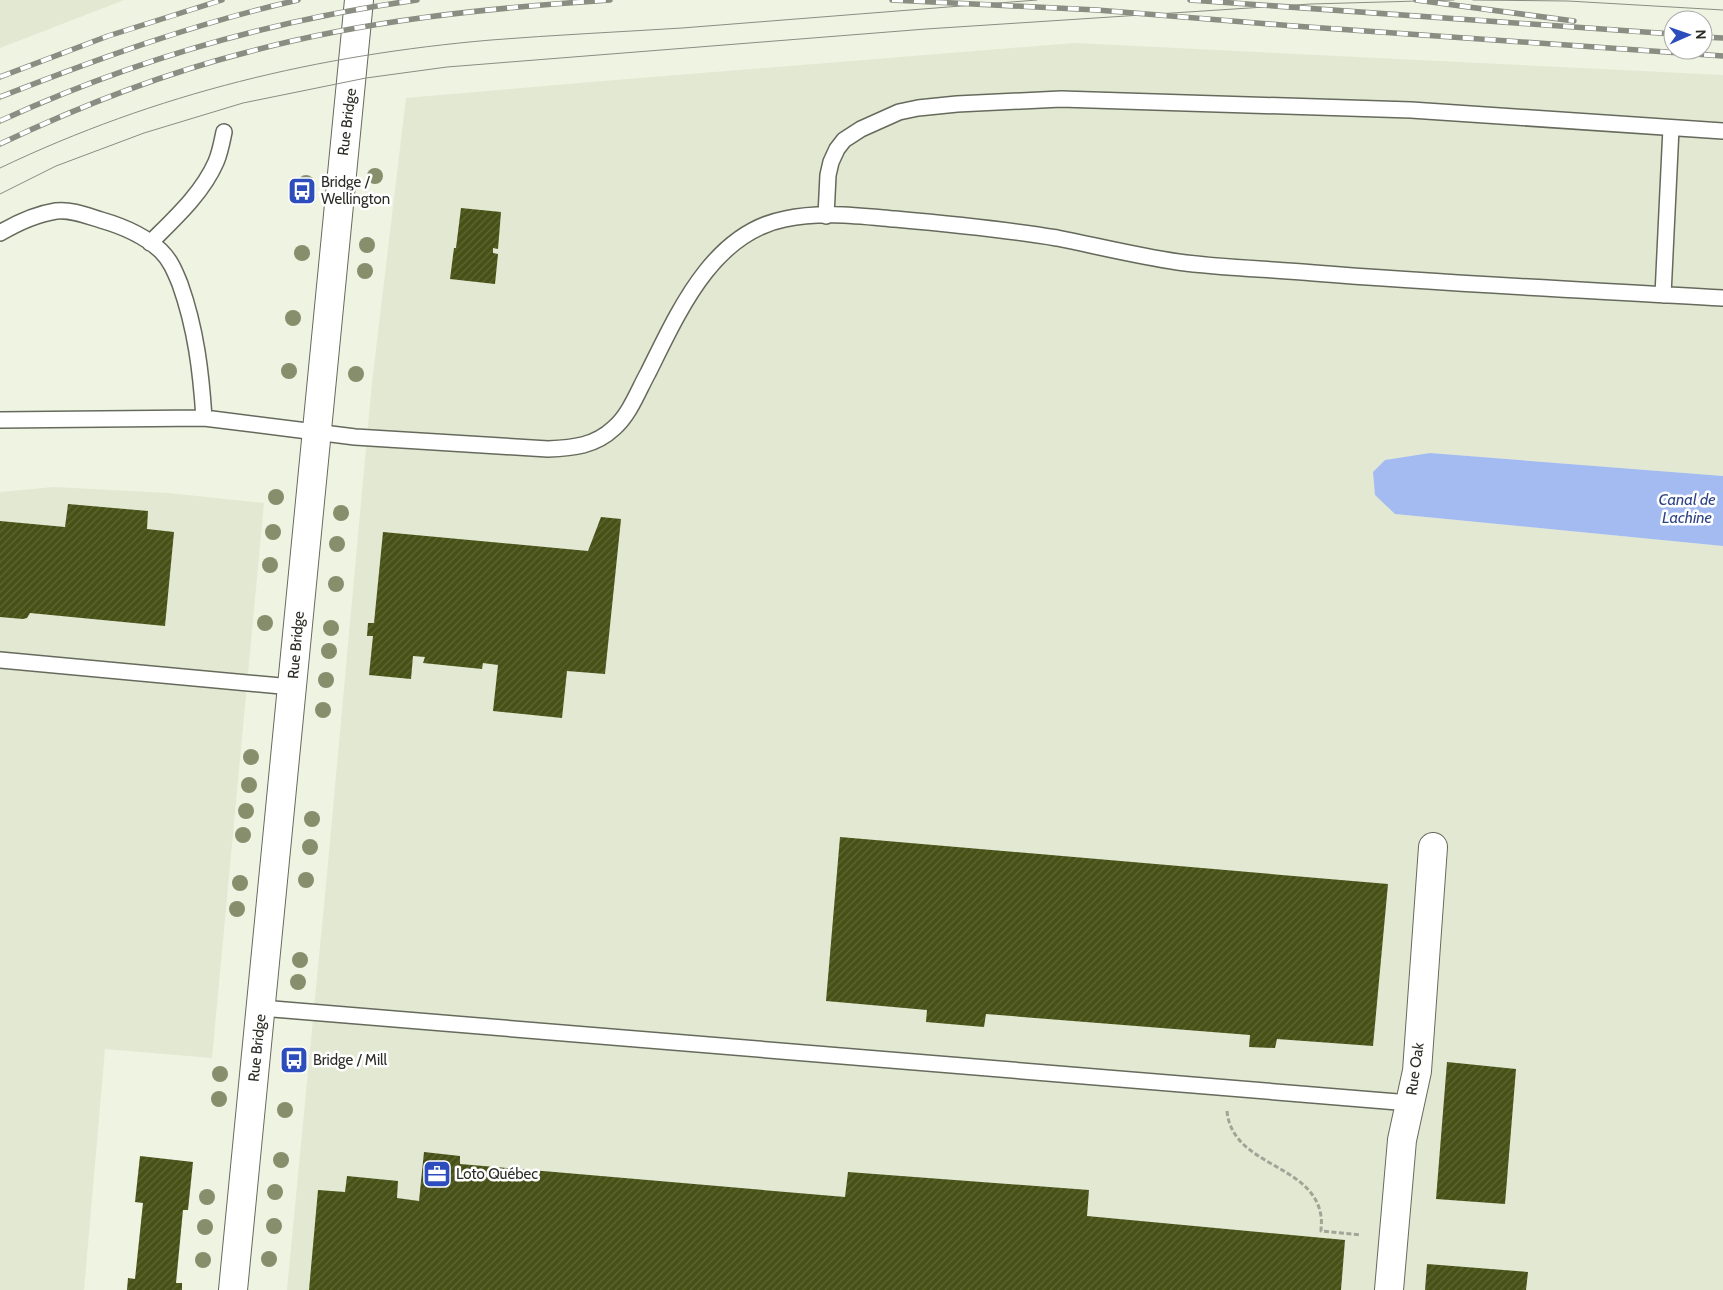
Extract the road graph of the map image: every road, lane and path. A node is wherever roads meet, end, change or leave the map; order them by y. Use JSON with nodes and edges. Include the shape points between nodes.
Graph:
{"nodes":[{"id":1,"x":360,"y":0,"type":"edge"},
{"id":2,"x":1671,"y":128,"type":"junction"},
{"id":3,"x":1723,"y":131,"type":"edge"},
{"id":4,"x":224,"y":132,"type":"dead end"},
{"id":5,"x":826,"y":216,"type":"junction"},
{"id":6,"x":0,"y":233,"type":"edge"},
{"id":7,"x":150,"y":243,"type":"junction"},
{"id":8,"x":1663,"y":295,"type":"junction"},
{"id":9,"x":1723,"y":298,"type":"edge"},
{"id":10,"x":204,"y":418,"type":"junction"},
{"id":11,"x":0,"y":420,"type":"edge"},
{"id":12,"x":317,"y":433,"type":"junction"},
{"id":13,"x":0,"y":660,"type":"edge"},
{"id":14,"x":292,"y":688,"type":"junction"},
{"id":15,"x":1433,"y":847,"type":"dead end"},
{"id":16,"x":260,"y":1008,"type":"junction"},
{"id":17,"x":1410,"y":1103,"type":"junction"},
{"id":18,"x":1228,"y":1111,"type":"dead end"},
{"id":19,"x":1361,"y":1235,"type":"dead end"},
{"id":20,"x":233,"y":1290,"type":"edge"},
{"id":21,"x":1389,"y":1290,"type":"edge"}],
"edges":[{"from":1,"to":12,"type":"main road","name":"Rue Bridge"},
{"from":2,"to":3,"type":"lane"},
{"from":2,"to":5,"type":"lane","via":[[1411,110],[1061,98],[947,104],[898,112],[860,128],[844,140],[831,162]]},
{"from":2,"to":8,"type":"lane"},
{"from":4,"to":7,"type":"lane","via":[[217,161],[206,181]]},
{"from":5,"to":8,"type":"lane","via":[[985,227],[1179,262]]},
{"from":5,"to":12,"type":"lane","via":[[766,223],[732,244],[696,285],[625,417],[613,430],[578,447],[548,449]]},
{"from":6,"to":7,"type":"lane","via":[[14,224],[57,211],[73,212],[118,225]]},
{"from":7,"to":10,"type":"lane","via":[[173,266],[184,296],[197,342]]},
{"from":8,"to":9,"type":"lane"},
{"from":10,"to":11,"type":"lane"},
{"from":10,"to":12,"type":"lane"},
{"from":12,"to":14,"type":"main road","name":"Rue Bridge"},
{"from":13,"to":14,"type":"lane"},
{"from":14,"to":16,"type":"main road","name":"Rue Bridge"},
{"from":15,"to":17,"type":"main road","name":"Rue Oak","via":[[1417,1071]]},
{"from":16,"to":17,"type":"lane"},
{"from":16,"to":20,"type":"main road","name":"Rue Bridge"},
{"from":17,"to":21,"type":"main road","name":"Rue Oak","via":[[1402,1140]]},
{"from":18,"to":19,"type":"path","via":[[1233,1133],[1242,1143],[1303,1183],[1314,1197],[1322,1215],[1321,1231]]}]}
